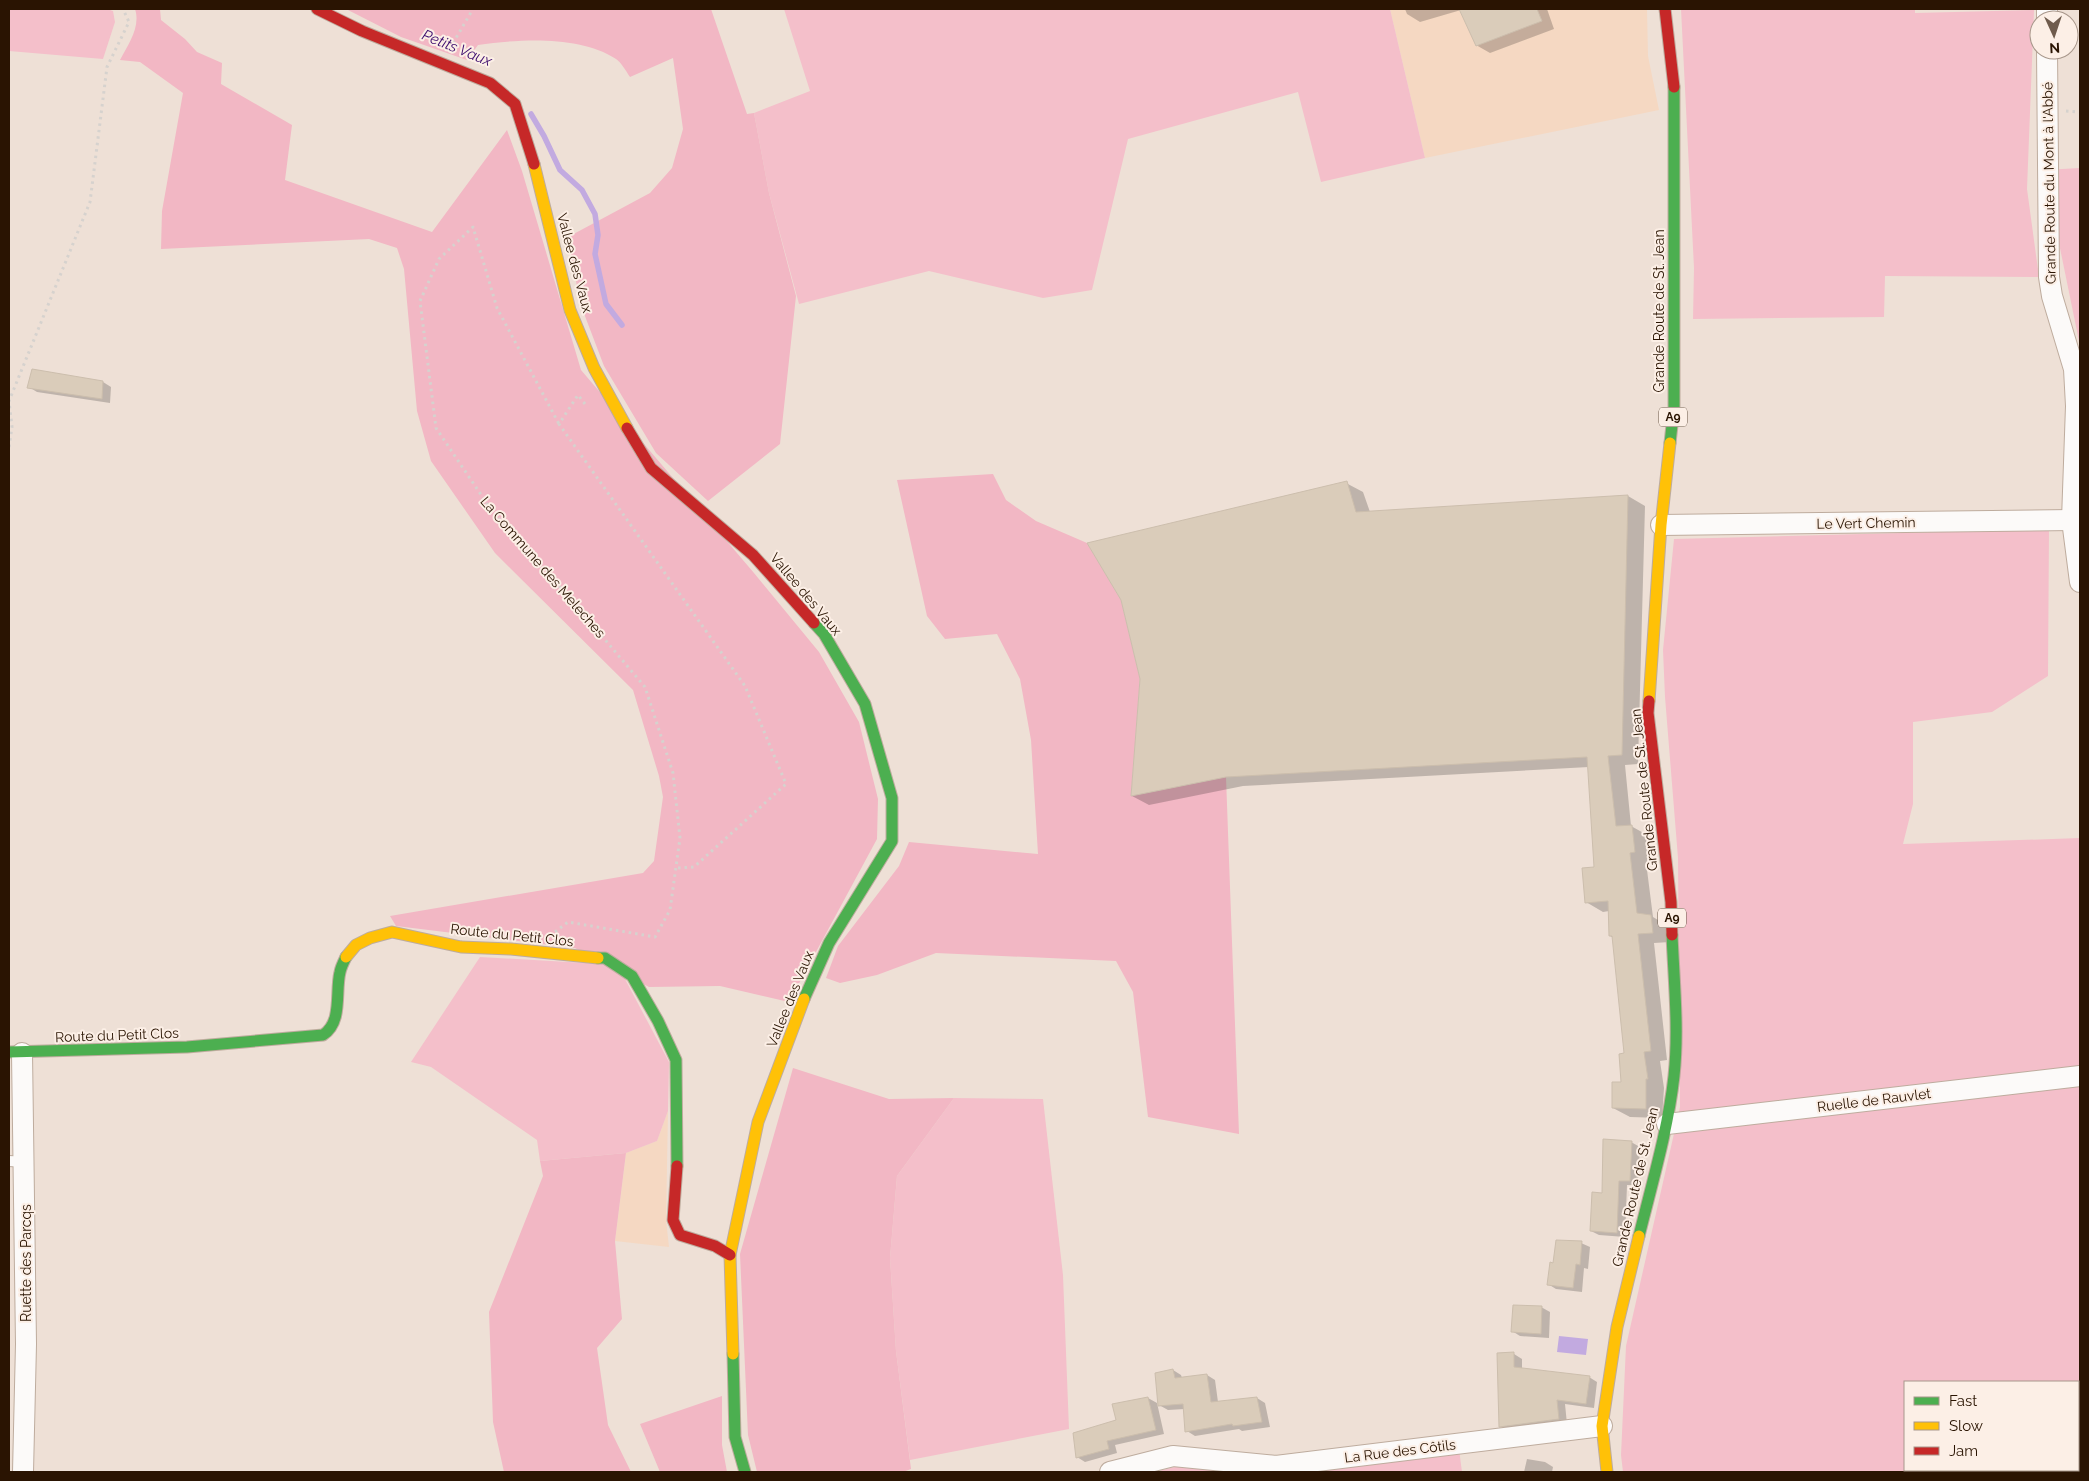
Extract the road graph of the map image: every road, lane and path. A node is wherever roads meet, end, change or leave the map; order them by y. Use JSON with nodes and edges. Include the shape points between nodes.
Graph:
{"nodes":[{"id":1,"x":123,"y":9,"type":"edge"},
{"id":2,"x":317,"y":9,"type":"edge"},
{"id":3,"x":473,"y":9,"type":"edge"},
{"id":4,"x":1665,"y":9,"type":"edge"},
{"id":5,"x":451,"y":45,"type":"dead end"},
{"id":6,"x":2047,"y":60,"type":"edge"},
{"id":7,"x":2077,"y":369,"type":"edge"},
{"id":8,"x":589,"y":409,"type":"dead end"},
{"id":9,"x":559,"y":424,"type":"junction"},
{"id":10,"x":9,"y":446,"type":"edge"},
{"id":11,"x":2072,"y":520,"type":"junction"},
{"id":12,"x":1661,"y":525,"type":"junction"},
{"id":13,"x":2080,"y":582,"type":"edge"},
{"id":14,"x":677,"y":868,"type":"junction"},
{"id":15,"x":568,"y":956,"type":"junction"},
{"id":16,"x":15,"y":1052,"type":"edge"},
{"id":17,"x":2080,"y":1076,"type":"edge"},
{"id":18,"x":1667,"y":1124,"type":"junction"},
{"id":19,"x":17,"y":1162,"type":"edge"},
{"id":20,"x":730,"y":1255,"type":"junction"},
{"id":21,"x":1602,"y":1426,"type":"junction"},
{"id":22,"x":23,"y":1472,"type":"edge"},
{"id":23,"x":745,"y":1472,"type":"edge"},
{"id":24,"x":1110,"y":1472,"type":"edge"},
{"id":25,"x":1607,"y":1472,"type":"edge"}],
"edges":[{"from":1,"to":10,"type":"path","via":[[129,22],[107,67],[90,202],[9,401],[12,427]]},
{"from":2,"to":20,"type":"street","name":"Vallee des Vaux","via":[[362,31],[490,83],[515,104],[533,160],[570,310],[617,412],[651,468],[753,555],[824,634],[866,704],[892,798],[892,841],[829,943],[814,974],[758,1122]]},
{"from":3,"to":5,"type":"path"},
{"from":4,"to":12,"type":"street","name":"Grande Route de St. Jean","number":"A9","via":[[1674,80],[1674,408]]},
{"from":6,"to":7,"type":"street","name":"Grande Route du Mont à l'Abbé","via":[[2049,277],[2052,296]]},
{"from":7,"to":11,"type":"street","name":"Grande Route du Mont à l'Abbé"},
{"from":8,"to":9,"type":"path","via":[[578,395]]},
{"from":9,"to":14,"type":"path","name":"La Commune des Meleches","via":[[745,686],[786,784],[694,867]]},
{"from":9,"to":14,"type":"path","name":"La Commune des Meleches","via":[[497,308],[473,227],[439,259],[420,301],[436,428],[492,511],[645,688],[673,773],[680,838]]},
{"from":11,"to":12,"type":"street","name":"Le Vert Chemin"},
{"from":11,"to":13,"type":"street","name":"Grande Route du Mont à l'Abbé"},
{"from":12,"to":18,"type":"street","name":"Grande Route de St. Jean","number":"A9","via":[[1648,713],[1671,902],[1676,1017],[1674,1075]]},
{"from":14,"to":15,"type":"path","name":"La Commune des Meleches","via":[[670,910],[655,937],[568,922],[550,935]]},
{"from":15,"to":16,"type":"street","name":"Route du Petit Clos","via":[[461,947],[392,932],[356,945],[346,956],[340,971],[335,1021],[331,1030],[322,1035],[187,1047]]},
{"from":15,"to":20,"type":"street","name":"Route du Petit Clos","via":[[605,958],[632,976],[658,1021],[676,1060],[678,1144],[674,1220],[680,1235],[715,1246]]},
{"from":16,"to":19,"type":"street","name":"Ruette des Parcqs"},
{"from":17,"to":18,"type":"street","name":"Ruelle de Rauvlet"},
{"from":18,"to":21,"type":"street","name":"Grande Route de St. Jean","number":"A9","via":[[1616,1327]]},
{"from":19,"to":22,"type":"street","name":"Ruette des Parcqs","via":[[26,1344]]},
{"from":20,"to":23,"type":"street","name":"Vallee des Vaux","via":[[735,1437]]},
{"from":21,"to":24,"type":"street","name":"La Rue des Côtils","via":[[1276,1466],[1173,1456]]},
{"from":21,"to":25,"type":"street","name":"Grande Route de St. Jean","number":"A9"}]}
